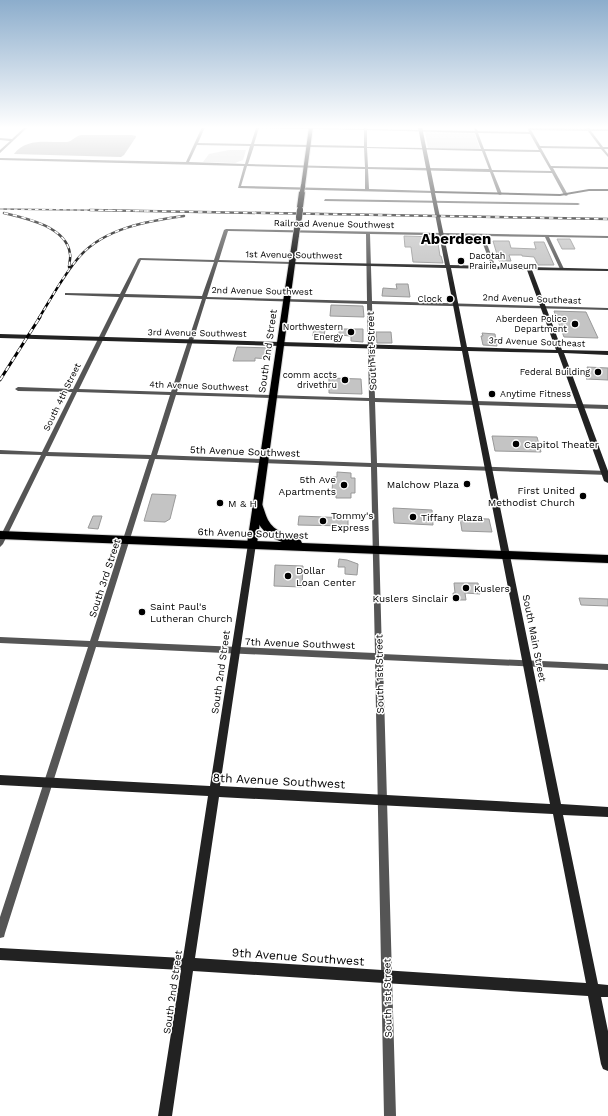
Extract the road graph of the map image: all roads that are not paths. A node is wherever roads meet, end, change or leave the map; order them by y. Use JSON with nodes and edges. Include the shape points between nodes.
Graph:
{"nodes":[{"id":1,"x":242,"y":179,"type":"edge"},
{"id":2,"x":304,"y":179,"type":"edge"},
{"id":3,"x":367,"y":179,"type":"edge"},
{"id":4,"x":430,"y":179,"type":"edge"},
{"id":5,"x":494,"y":179,"type":"edge"},
{"id":6,"x":557,"y":179,"type":"edge"},
{"id":7,"x":367,"y":190,"type":"junction"},
{"id":8,"x":608,"y":190,"type":"edge"},
{"id":9,"x":433,"y":192,"type":"junction"},
{"id":10,"x":500,"y":194,"type":"junction"},
{"id":11,"x":566,"y":195,"type":"junction"},
{"id":12,"x":325,"y":200,"type":"dead end"},
{"id":13,"x":435,"y":202,"type":"junction"},
{"id":14,"x":578,"y":204,"type":"dead end"},
{"id":15,"x":226,"y":230,"type":"joint"},
{"id":16,"x":368,"y":233,"type":"junction"},
{"id":17,"x":442,"y":234,"type":"junction"},
{"id":18,"x":482,"y":235,"type":"junction"},
{"id":19,"x":547,"y":236,"type":"junction"},
{"id":20,"x":608,"y":237,"type":"edge"},
{"id":21,"x":140,"y":259,"type":"joint"},
{"id":22,"x":216,"y":261,"type":"junction"},
{"id":23,"x":292,"y":263,"type":"junction"},
{"id":24,"x":369,"y":265,"type":"junction"},
{"id":25,"x":448,"y":267,"type":"junction"},
{"id":26,"x":494,"y":268,"type":"junction"},
{"id":27,"x":529,"y":268,"type":"junction"},
{"id":28,"x":562,"y":269,"type":"junction"},
{"id":29,"x":607,"y":271,"type":"edge"},
{"id":30,"x":67,"y":294,"type":"dead end"},
{"id":31,"x":122,"y":296,"type":"junction"},
{"id":32,"x":204,"y":298,"type":"junction"},
{"id":33,"x":286,"y":300,"type":"junction"},
{"id":34,"x":370,"y":302,"type":"junction"},
{"id":35,"x":456,"y":304,"type":"junction"},
{"id":36,"x":543,"y":307,"type":"junction"},
{"id":37,"x":608,"y":309,"type":"edge"},
{"id":38,"x":0,"y":336,"type":"edge"},
{"id":39,"x":101,"y":339,"type":"junction"},
{"id":40,"x":190,"y":341,"type":"junction"},
{"id":41,"x":281,"y":344,"type":"junction"},
{"id":42,"x":371,"y":346,"type":"junction"},
{"id":43,"x":465,"y":349,"type":"junction"},
{"id":44,"x":560,"y":352,"type":"junction"},
{"id":45,"x":608,"y":353,"type":"edge"},
{"id":46,"x":18,"y":389,"type":"dead end"},
{"id":47,"x":75,"y":391,"type":"junction"},
{"id":48,"x":174,"y":394,"type":"junction"},
{"id":49,"x":272,"y":397,"type":"junction"},
{"id":50,"x":372,"y":400,"type":"junction"},
{"id":51,"x":476,"y":403,"type":"junction"},
{"id":52,"x":580,"y":406,"type":"junction"},
{"id":53,"x":608,"y":407,"type":"edge"},
{"id":54,"x":0,"y":452,"type":"edge"},
{"id":55,"x":44,"y":454,"type":"junction"},
{"id":56,"x":153,"y":458,"type":"junction"},
{"id":57,"x":263,"y":461,"type":"junction"},
{"id":58,"x":375,"y":465,"type":"junction"},
{"id":59,"x":489,"y":469,"type":"junction"},
{"id":60,"x":607,"y":473,"type":"edge"},
{"id":61,"x":608,"y":480,"type":"edge"},
{"id":62,"x":257,"y":505,"type":"junction"},
{"id":63,"x":1,"y":538,"type":"edge"},
{"id":64,"x":127,"y":540,"type":"junction"},
{"id":65,"x":252,"y":544,"type":"junction"},
{"id":66,"x":314,"y":547,"type":"junction"},
{"id":67,"x":376,"y":549,"type":"junction"},
{"id":68,"x":506,"y":554,"type":"junction"},
{"id":69,"x":608,"y":558,"type":"edge"},
{"id":70,"x":0,"y":640,"type":"edge"},
{"id":71,"x":93,"y":644,"type":"junction"},
{"id":72,"x":235,"y":651,"type":"junction"},
{"id":73,"x":379,"y":657,"type":"junction"},
{"id":74,"x":528,"y":663,"type":"junction"},
{"id":75,"x":608,"y":667,"type":"edge"},
{"id":76,"x":0,"y":780,"type":"edge"},
{"id":77,"x":49,"y":782,"type":"junction"},
{"id":78,"x":214,"y":790,"type":"junction"},
{"id":79,"x":382,"y":799,"type":"junction"},
{"id":80,"x":556,"y":809,"type":"junction"},
{"id":81,"x":608,"y":812,"type":"edge"},
{"id":82,"x":0,"y":933,"type":"edge"},
{"id":83,"x":0,"y":954,"type":"edge"},
{"id":84,"x":188,"y":964,"type":"junction"},
{"id":85,"x":386,"y":976,"type":"junction"},
{"id":86,"x":593,"y":990,"type":"junction"},
{"id":87,"x":608,"y":991,"type":"edge"},
{"id":88,"x":608,"y":1064,"type":"edge"},
{"id":89,"x":165,"y":1116,"type":"edge"},
{"id":90,"x":390,"y":1116,"type":"edge"}],
"edges":[{"from":1,"to":7,"type":"street","via":[[239,187]]},
{"from":2,"to":23,"type":"main road","name":"South 2nd Street","bridge":true},
{"from":3,"to":7,"type":"street"},
{"from":4,"to":9,"type":"street","name":"South Main Street"},
{"from":5,"to":10,"type":"street"},
{"from":6,"to":11,"type":"street"},
{"from":7,"to":9,"type":"street"},
{"from":8,"to":11,"type":"street","via":[[589,190]]},
{"from":9,"to":10,"type":"street"},
{"from":9,"to":13,"type":"street","name":"South Main Street"},
{"from":10,"to":11,"type":"street"},
{"from":12,"to":13,"type":"street"},
{"from":13,"to":14,"type":"street"},
{"from":13,"to":17,"type":"street","name":"South Main Street"},
{"from":15,"to":16,"type":"street","name":"Railroad Avenue Southwest"},
{"from":15,"to":22,"type":"street","name":"South 3rd Street"},
{"from":16,"to":17,"type":"street","name":"Railroad Avenue Southwest"},
{"from":16,"to":24,"type":"street","name":"South 1st Street"},
{"from":17,"to":18,"type":"street","name":"Railroad Avenue Southwest"},
{"from":17,"to":25,"type":"street","name":"South Main Street"},
{"from":18,"to":19,"type":"street","name":"Railroad Avenue Southwest"},
{"from":18,"to":26,"type":"street"},
{"from":19,"to":20,"type":"street","name":"Railroad Avenue Southwest"},
{"from":19,"to":28,"type":"street"},
{"from":21,"to":22,"type":"street","name":"1st Avenue Southwest"},
{"from":21,"to":31,"type":"street","name":"South 4th Street"},
{"from":22,"to":23,"type":"street","name":"1st Avenue Southwest"},
{"from":22,"to":32,"type":"street","name":"South 3rd Street"},
{"from":23,"to":24,"type":"street","name":"1st Avenue Southwest"},
{"from":23,"to":33,"type":"main road","name":"South 2nd Street"},
{"from":24,"to":25,"type":"street","name":"1st Avenue Southwest"},
{"from":24,"to":34,"type":"street","name":"South 1st Street"},
{"from":25,"to":26,"type":"street","name":"1st Avenue Southwest"},
{"from":25,"to":35,"type":"street","name":"South Main Street"},
{"from":26,"to":27,"type":"street","name":"1st Avenue Southwest"},
{"from":27,"to":28,"type":"street","name":"1st Avenue Southwest"},
{"from":27,"to":36,"type":"street"},
{"from":28,"to":29,"type":"street","name":"1st Avenue Southwest"},
{"from":30,"to":31,"type":"street","name":"2nd Avenue Southwest"},
{"from":31,"to":32,"type":"street","name":"2nd Avenue Southwest"},
{"from":31,"to":39,"type":"street","name":"South 4th Street"},
{"from":32,"to":33,"type":"street","name":"2nd Avenue Southwest"},
{"from":32,"to":40,"type":"street","name":"South 3rd Street"},
{"from":33,"to":34,"type":"street","name":"2nd Avenue Southwest"},
{"from":33,"to":41,"type":"main road","name":"South 2nd Street"},
{"from":34,"to":35,"type":"street","name":"2nd Avenue Southwest"},
{"from":34,"to":42,"type":"street","name":"South 1st Street"},
{"from":35,"to":36,"type":"street","name":"2nd Avenue Southeast"},
{"from":35,"to":43,"type":"street","name":"South Main Street"},
{"from":36,"to":37,"type":"street","name":"2nd Avenue Southeast"},
{"from":36,"to":44,"type":"street"},
{"from":38,"to":39,"type":"street","name":"3rd Avenue Southwest"},
{"from":39,"to":40,"type":"street","name":"3rd Avenue Southwest"},
{"from":39,"to":47,"type":"street","name":"South 4th Street"},
{"from":40,"to":41,"type":"street","name":"3rd Avenue Southwest"},
{"from":40,"to":48,"type":"street","name":"South 3rd Street"},
{"from":41,"to":42,"type":"street","name":"3rd Avenue Southwest"},
{"from":41,"to":49,"type":"main road","name":"South 2nd Street"},
{"from":42,"to":43,"type":"street","name":"3rd Avenue Southwest"},
{"from":42,"to":50,"type":"street","name":"South 1st Street"},
{"from":43,"to":44,"type":"street","name":"3rd Avenue Southeast"},
{"from":43,"to":51,"type":"street","name":"South Main Street"},
{"from":44,"to":45,"type":"street","name":"3rd Avenue Southeast"},
{"from":44,"to":52,"type":"street"},
{"from":46,"to":47,"type":"street","name":"4th Avenue Southwest"},
{"from":47,"to":48,"type":"street","name":"4th Avenue Southwest"},
{"from":47,"to":55,"type":"street","name":"South 4th Street"},
{"from":48,"to":49,"type":"street","name":"4th Avenue Southwest"},
{"from":48,"to":56,"type":"street","name":"South 3rd Street"},
{"from":49,"to":50,"type":"street","name":"4th Avenue Southwest"},
{"from":49,"to":57,"type":"main road","name":"South 2nd Street"},
{"from":50,"to":51,"type":"street","name":"4th Avenue Southwest"},
{"from":50,"to":58,"type":"street","name":"South 1st Street"},
{"from":51,"to":52,"type":"street","name":"4th Avenue Southwest"},
{"from":51,"to":59,"type":"street","name":"South Main Street"},
{"from":52,"to":53,"type":"street","name":"4th Avenue Southwest"},
{"from":52,"to":60,"type":"street"},
{"from":54,"to":55,"type":"street","name":"5th Avenue Southwest"},
{"from":55,"to":56,"type":"street","name":"5th Avenue Southwest"},
{"from":55,"to":63,"type":"street","name":"South 4th Street"},
{"from":56,"to":57,"type":"street","name":"5th Avenue Southwest"},
{"from":56,"to":64,"type":"street","name":"South 3rd Street"},
{"from":57,"to":58,"type":"street","name":"5th Avenue Southwest"},
{"from":57,"to":62,"type":"main road","name":"South 2nd Street"},
{"from":58,"to":59,"type":"street","name":"5th Avenue Southwest"},
{"from":58,"to":67,"type":"street","name":"South 1st Street"},
{"from":59,"to":60,"type":"street","name":"5th Avenue Southwest"},
{"from":59,"to":68,"type":"street","name":"South Main Street"},
{"from":60,"to":61,"type":"street"},
{"from":62,"to":65,"type":"main road","name":"South 2nd Street"},
{"from":62,"to":66,"type":"highway","via":[[262,523],[269,531],[288,540]]},
{"from":63,"to":64,"type":"highway","name":"6th Avenue Southwest"},
{"from":64,"to":65,"type":"highway","name":"6th Avenue Southwest"},
{"from":64,"to":71,"type":"street","name":"South 3rd Street"},
{"from":65,"to":66,"type":"highway","name":"6th Avenue Southwest"},
{"from":65,"to":72,"type":"street","name":"South 2nd Street"},
{"from":66,"to":67,"type":"highway","name":"6th Avenue Southwest"},
{"from":67,"to":68,"type":"highway","name":"6th Avenue Southwest"},
{"from":67,"to":73,"type":"street","name":"South 1st Street"},
{"from":68,"to":69,"type":"highway","name":"6th Avenue Southwest"},
{"from":68,"to":74,"type":"street","name":"South Main Street"},
{"from":70,"to":71,"type":"street","name":"7th Avenue Southwest"},
{"from":71,"to":72,"type":"street","name":"7th Avenue Southwest"},
{"from":71,"to":77,"type":"street","name":"South 3rd Street"},
{"from":72,"to":73,"type":"street","name":"7th Avenue Southwest"},
{"from":72,"to":78,"type":"street","name":"South 2nd Street"},
{"from":73,"to":74,"type":"street","name":"7th Avenue Southwest"},
{"from":73,"to":79,"type":"street","name":"South 1st Street"},
{"from":74,"to":75,"type":"street","name":"7th Avenue Southwest"},
{"from":74,"to":80,"type":"street","name":"South Main Street"},
{"from":76,"to":77,"type":"street","name":"8th Avenue Southwest"},
{"from":77,"to":78,"type":"street","name":"8th Avenue Southwest"},
{"from":77,"to":82,"type":"street","name":"South 3rd Street"},
{"from":78,"to":79,"type":"street","name":"8th Avenue Southwest"},
{"from":78,"to":84,"type":"street","name":"South 2nd Street"},
{"from":79,"to":80,"type":"street","name":"8th Avenue Southwest"},
{"from":79,"to":85,"type":"street","name":"South 1st Street"},
{"from":80,"to":81,"type":"street","name":"8th Avenue Southwest"},
{"from":80,"to":86,"type":"street","name":"South Main Street"},
{"from":83,"to":84,"type":"street","name":"9th Avenue Southwest"},
{"from":84,"to":85,"type":"street","name":"9th Avenue Southwest"},
{"from":84,"to":89,"type":"street","name":"South 2nd Street"},
{"from":85,"to":86,"type":"street","name":"9th Avenue Southwest"},
{"from":85,"to":90,"type":"street","name":"South 1st Street"},
{"from":86,"to":87,"type":"street","name":"9th Avenue Southwest"},
{"from":86,"to":88,"type":"street","name":"South Main Street"}]}
